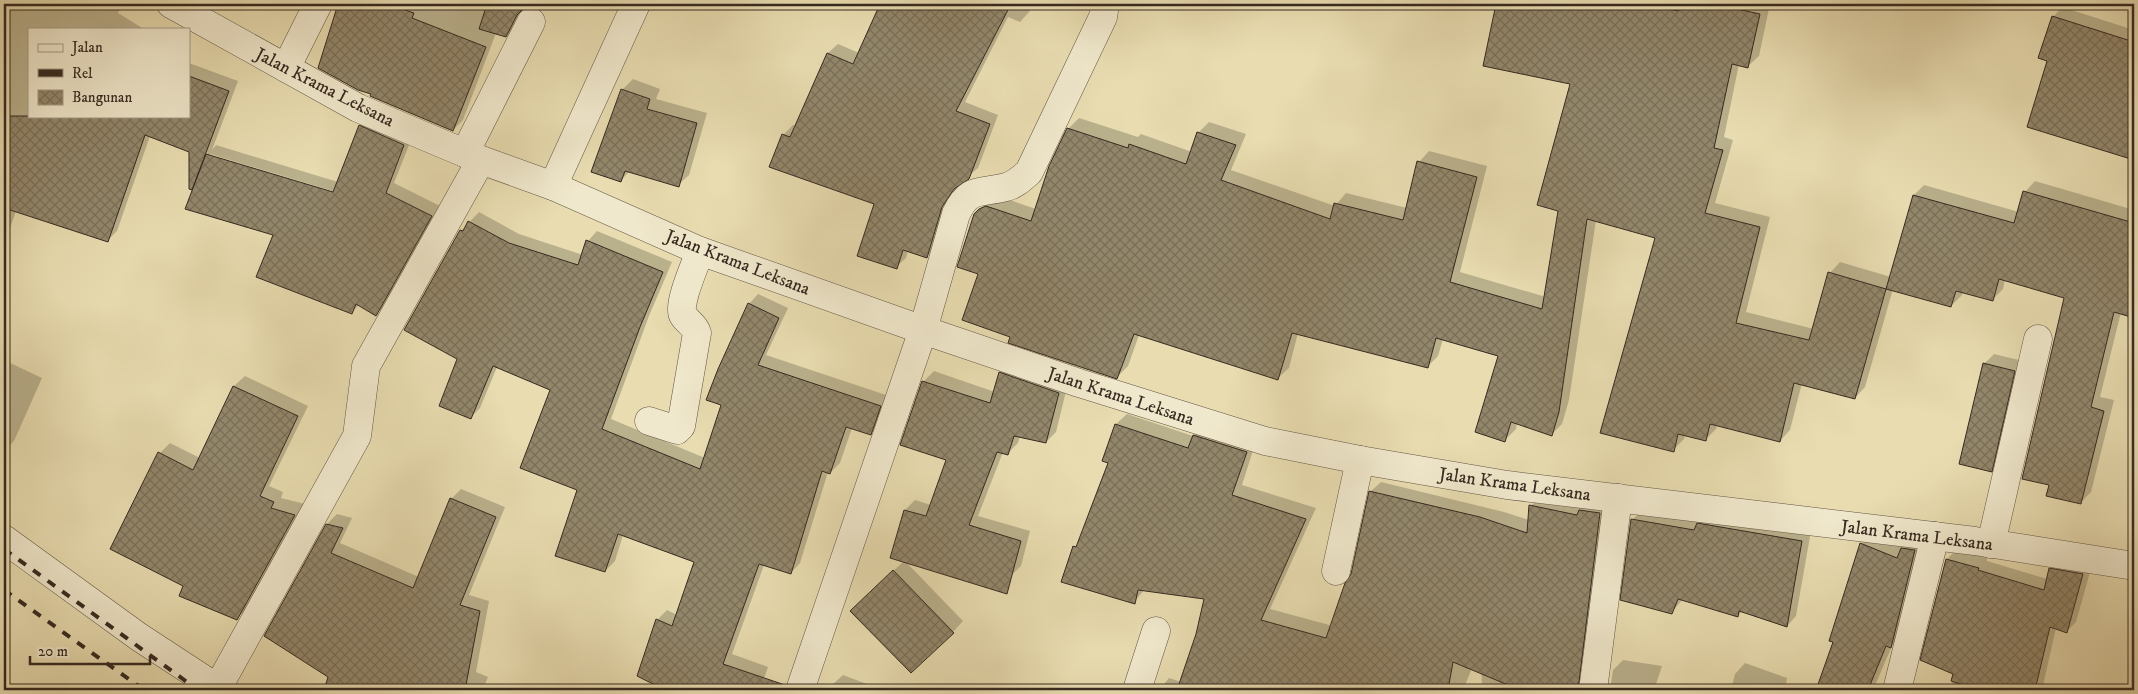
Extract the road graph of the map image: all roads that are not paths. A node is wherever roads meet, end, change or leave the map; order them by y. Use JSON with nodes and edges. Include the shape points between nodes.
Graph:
{"nodes":[{"id":1,"x":171,"y":4,"type":"edge"},
{"id":2,"x":318,"y":4,"type":"edge"},
{"id":3,"x":636,"y":4,"type":"edge"},
{"id":4,"x":1106,"y":4,"type":"edge"},
{"id":5,"x":531,"y":22,"type":"dead end"},
{"id":6,"x":286,"y":68,"type":"junction"},
{"id":7,"x":473,"y":157,"type":"junction"},
{"id":8,"x":553,"y":186,"type":"junction"},
{"id":9,"x":700,"y":251,"type":"junction"},
{"id":10,"x":923,"y":330,"type":"junction"},
{"id":11,"x":2038,"y":339,"type":"dead end"},
{"id":12,"x":649,"y":421,"type":"dead end"},
{"id":13,"x":1360,"y":460,"type":"junction"},
{"id":14,"x":1618,"y":498,"type":"junction"},
{"id":15,"x":1935,"y":536,"type":"junction"},
{"id":16,"x":4,"y":539,"type":"edge"},
{"id":17,"x":1991,"y":544,"type":"junction"},
{"id":18,"x":2134,"y":566,"type":"edge"},
{"id":19,"x":1336,"y":571,"type":"dead end"},
{"id":20,"x":1156,"y":631,"type":"dead end"},
{"id":21,"x":218,"y":689,"type":"edge"},
{"id":22,"x":800,"y":690,"type":"edge"},
{"id":23,"x":1138,"y":690,"type":"edge"},
{"id":24,"x":1593,"y":690,"type":"edge"},
{"id":25,"x":1897,"y":690,"type":"edge"}],
"edges":[{"from":1,"to":6,"type":"street","name":"Jalan Krama Leksana"},
{"from":2,"to":6,"type":"street"},
{"from":3,"to":8,"type":"street"},
{"from":4,"to":10,"type":"street","via":[[1103,17],[1029,172],[1007,187],[974,193],[962,200]]},
{"from":5,"to":7,"type":"street"},
{"from":6,"to":7,"type":"street","name":"Jalan Krama Leksana","via":[[358,108]]},
{"from":7,"to":8,"type":"street","name":"Jalan Krama Leksana"},
{"from":7,"to":21,"type":"street","via":[[364,374],[357,436]]},
{"from":8,"to":9,"type":"street","name":"Jalan Krama Leksana"},
{"from":9,"to":10,"type":"street","name":"Jalan Krama Leksana"},
{"from":9,"to":12,"type":"street","via":[[682,304],[683,316],[697,333],[681,426],[671,430]]},
{"from":10,"to":13,"type":"street","name":"Jalan Krama Leksana","via":[[1265,441]]},
{"from":10,"to":22,"type":"street"},
{"from":11,"to":17,"type":"street"},
{"from":13,"to":14,"type":"street","name":"Jalan Krama Leksana","via":[[1506,485]]},
{"from":13,"to":19,"type":"street"},
{"from":14,"to":15,"type":"street","name":"Jalan Krama Leksana"},
{"from":14,"to":24,"type":"street"},
{"from":15,"to":17,"type":"street","name":"Jalan Krama Leksana"},
{"from":15,"to":25,"type":"street"},
{"from":16,"to":21,"type":"street","via":[[139,637]]},
{"from":17,"to":18,"type":"street","name":"Jalan Krama Leksana"},
{"from":20,"to":23,"type":"street"}]}
